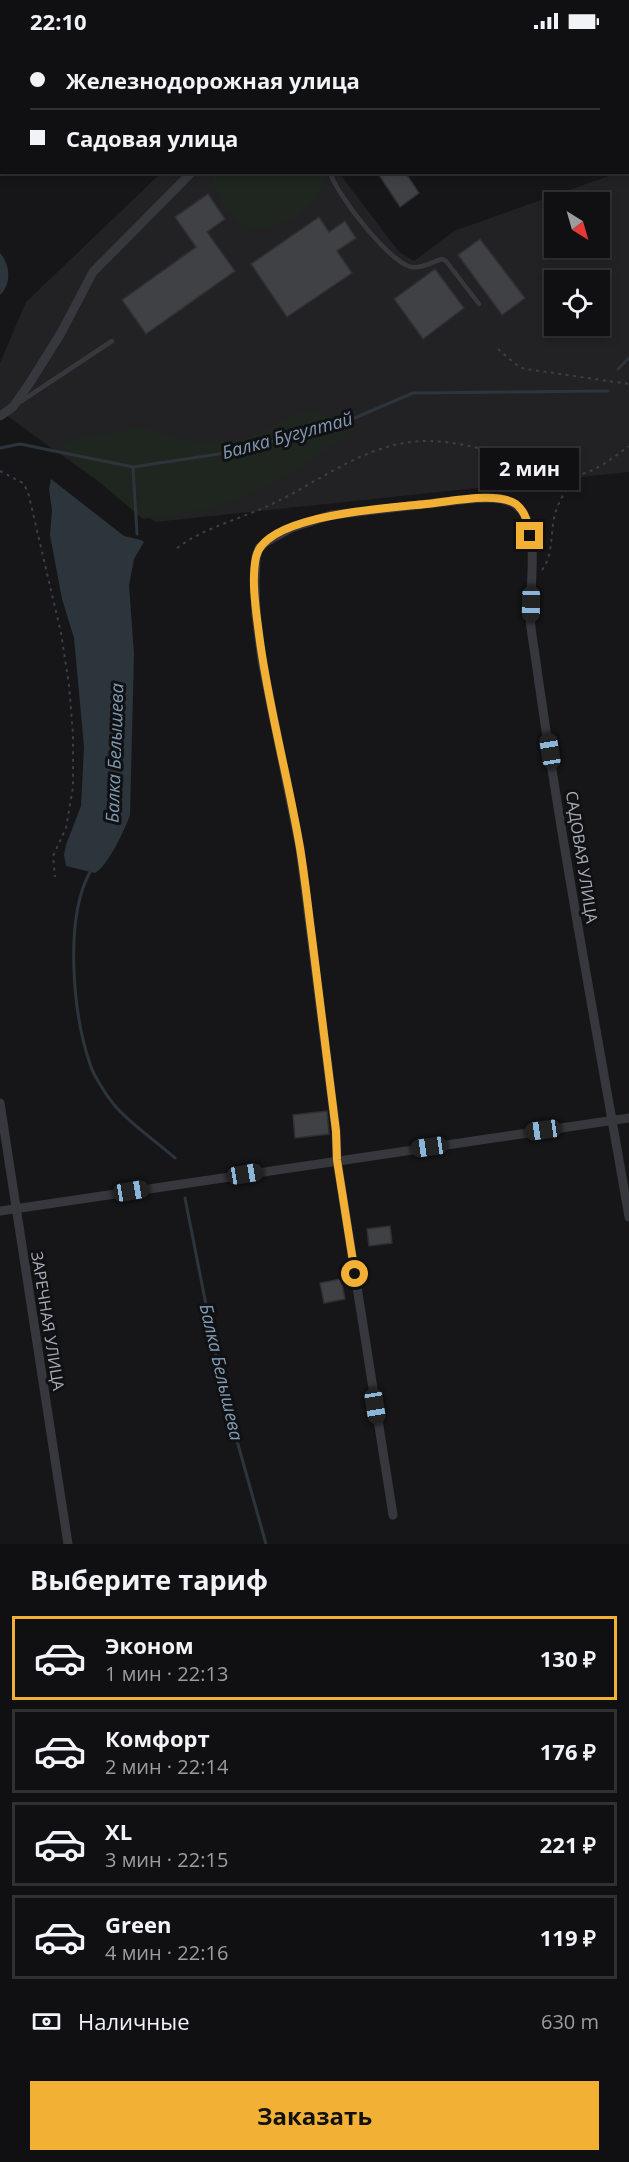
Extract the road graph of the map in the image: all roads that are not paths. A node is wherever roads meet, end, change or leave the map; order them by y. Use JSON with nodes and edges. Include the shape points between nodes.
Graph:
{"nodes":[{"id":1,"x":190,"y":174,"type":"edge"},
{"id":2,"x":331,"y":174,"type":"edge"},
{"id":3,"x":479,"y":304,"type":"dead end"},
{"id":4,"x":112,"y":341,"type":"dead end"},
{"id":5,"x":13,"y":407,"type":"junction"},
{"id":6,"x":0,"y":416,"type":"edge"},
{"id":7,"x":0,"y":1103,"type":"edge"},
{"id":8,"x":629,"y":1118,"type":"edge"},
{"id":9,"x":612,"y":1120,"type":"junction"},
{"id":10,"x":337,"y":1160,"type":"junction"},
{"id":11,"x":16,"y":1209,"type":"junction"},
{"id":12,"x":0,"y":1211,"type":"edge"},
{"id":13,"x":629,"y":1217,"type":"edge"},
{"id":14,"x":393,"y":1515,"type":"dead end"},
{"id":15,"x":68,"y":1544,"type":"edge"}],
"edges":[{"from":1,"to":5,"type":"street","via":[[93,272],[61,333]]},
{"from":2,"to":3,"type":"lane","via":[[338,191],[383,247],[414,268],[446,261]]},
{"from":4,"to":5,"type":"lane"},
{"from":5,"to":6,"type":"street"},
{"from":7,"to":11,"type":"street","name":"ЗАРЕЧНАЯ УЛИЦА"},
{"from":8,"to":9,"type":"street"},
{"from":9,"to":10,"type":"street"},
{"from":9,"to":10,"type":"street","name":"САДОВАЯ УЛИЦА","via":[[542,705],[530,619],[532,580],[523,512],[515,504],[493,498],[331,514],[274,536],[259,548],[256,615],[300,848]]},
{"from":9,"to":13,"type":"street","name":"САДОВАЯ УЛИЦА"},
{"from":10,"to":11,"type":"street"},
{"from":10,"to":14,"type":"street"},
{"from":11,"to":12,"type":"street"},
{"from":11,"to":15,"type":"street","name":"ЗАРЕЧНАЯ УЛИЦА"}]}
